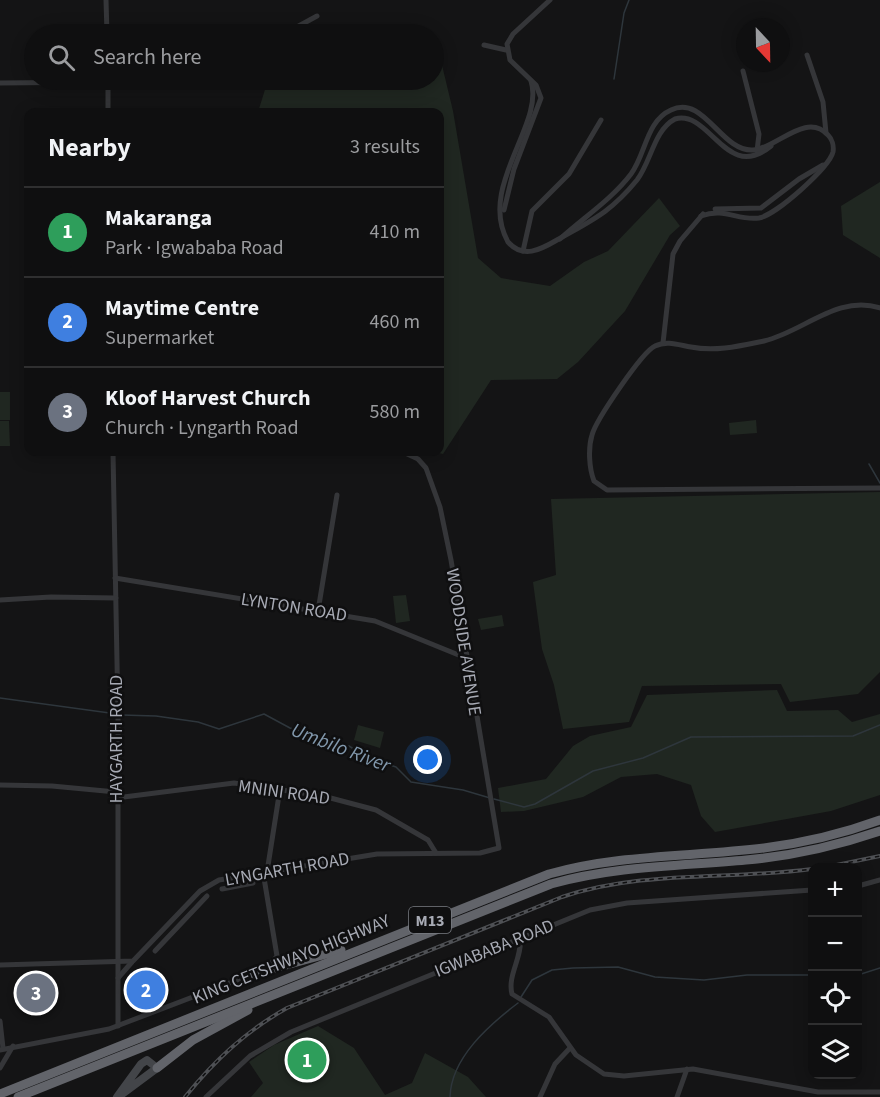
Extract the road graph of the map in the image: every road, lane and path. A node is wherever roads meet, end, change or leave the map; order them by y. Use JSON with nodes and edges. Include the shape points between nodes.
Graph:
{"nodes":[{"id":1,"x":106,"y":0,"type":"edge"},
{"id":2,"x":550,"y":0,"type":"edge"},
{"id":3,"x":317,"y":16,"type":"dead end"},
{"id":4,"x":107,"y":24,"type":"edge"},
{"id":5,"x":302,"y":24,"type":"edge"},
{"id":6,"x":484,"y":45,"type":"dead end"},
{"id":7,"x":506,"y":50,"type":"junction"},
{"id":8,"x":807,"y":55,"type":"dead end"},
{"id":9,"x":744,"y":72,"type":"edge"},
{"id":10,"x":0,"y":83,"type":"edge"},
{"id":11,"x":24,"y":83,"type":"edge"},
{"id":12,"x":108,"y":90,"type":"edge"},
{"id":13,"x":108,"y":108,"type":"edge"},
{"id":14,"x":601,"y":120,"type":"dead end"},
{"id":15,"x":826,"y":133,"type":"junction"},
{"id":16,"x":756,"y":153,"type":"junction"},
{"id":17,"x":560,"y":238,"type":"junction"},
{"id":18,"x":523,"y":251,"type":"junction"},
{"id":19,"x":880,"y":308,"type":"edge"},
{"id":20,"x":663,"y":343,"type":"junction"},
{"id":21,"x":112,"y":456,"type":"edge"},
{"id":22,"x":411,"y":456,"type":"edge"},
{"id":23,"x":880,"y":488,"type":"edge"},
{"id":24,"x":337,"y":495,"type":"dead end"},
{"id":25,"x":115,"y":578,"type":"junction"},
{"id":26,"x":116,"y":598,"type":"junction"},
{"id":27,"x":0,"y":600,"type":"edge"},
{"id":28,"x":318,"y":611,"type":"junction"},
{"id":29,"x":466,"y":658,"type":"junction"},
{"id":30,"x":0,"y":785,"type":"edge"},
{"id":31,"x":280,"y":789,"type":"junction"},
{"id":32,"x":116,"y":795,"type":"junction"},
{"id":33,"x":880,"y":814,"type":"edge"},
{"id":34,"x":880,"y":820,"type":"edge"},
{"id":35,"x":841,"y":833,"type":"junction"},
{"id":36,"x":880,"y":833,"type":"edge"},
{"id":37,"x":499,"y":848,"type":"joint"},
{"id":38,"x":436,"y":853,"type":"junction"},
{"id":39,"x":265,"y":872,"type":"junction"},
{"id":40,"x":241,"y":876,"type":"junction"},
{"id":41,"x":880,"y":880,"type":"edge"},
{"id":42,"x":254,"y":883,"type":"dead end"},
{"id":43,"x":242,"y":885,"type":"junction"},
{"id":44,"x":862,"y":885,"type":"edge"},
{"id":45,"x":222,"y":889,"type":"dead end"},
{"id":46,"x":808,"y":890,"type":"edge"},
{"id":47,"x":207,"y":896,"type":"dead end"},
{"id":48,"x":189,"y":903,"type":"junction"},
{"id":49,"x":195,"y":909,"type":"junction"},
{"id":50,"x":423,"y":923,"type":"junction"},
{"id":51,"x":520,"y":937,"type":"junction"},
{"id":52,"x":155,"y":951,"type":"dead end"},
{"id":53,"x":277,"y":956,"type":"junction"},
{"id":54,"x":133,"y":961,"type":"junction"},
{"id":55,"x":297,"y":962,"type":"junction"},
{"id":56,"x":118,"y":963,"type":"junction"},
{"id":57,"x":0,"y":965,"type":"edge"},
{"id":58,"x":253,"y":974,"type":"junction"},
{"id":59,"x":118,"y":978,"type":"junction"},
{"id":60,"x":310,"y":980,"type":"junction"},
{"id":61,"x":0,"y":1021,"type":"edge"},
{"id":62,"x":118,"y":1026,"type":"junction"},
{"id":63,"x":14,"y":1046,"type":"junction"},
{"id":64,"x":570,"y":1048,"type":"junction"},
{"id":65,"x":1,"y":1049,"type":"edge"},
{"id":66,"x":0,"y":1068,"type":"edge"},
{"id":67,"x":157,"y":1068,"type":"junction"},
{"id":68,"x":687,"y":1069,"type":"junction"},
{"id":69,"x":0,"y":1094,"type":"edge"},
{"id":70,"x":880,"y":1094,"type":"edge"},
{"id":71,"x":18,"y":1097,"type":"edge"},
{"id":72,"x":118,"y":1097,"type":"edge"},
{"id":73,"x":206,"y":1097,"type":"edge"},
{"id":74,"x":540,"y":1097,"type":"edge"},
{"id":75,"x":677,"y":1097,"type":"edge"}],
"edges":[{"from":1,"to":4,"type":"street"},
{"from":2,"to":7,"type":"street","via":[[513,34]]},
{"from":3,"to":5,"type":"street"},
{"from":6,"to":7,"type":"street"},
{"from":7,"to":18,"type":"street","via":[[513,64],[539,90],[540,101],[514,169],[502,225],[508,242]]},
{"from":8,"to":15,"type":"street","via":[[823,102]]},
{"from":9,"to":16,"type":"street","via":[[759,134]]},
{"from":10,"to":11,"type":"street"},
{"from":12,"to":13,"type":"street"},
{"from":14,"to":18,"type":"street","via":[[569,174],[532,211]]},
{"from":15,"to":16,"type":"street","via":[[818,128],[805,128]]},
{"from":15,"to":20,"type":"street","via":[[833,147],[827,163],[761,208],[722,208],[701,216],[673,254]]},
{"from":16,"to":17,"type":"street","via":[[745,156],[731,152],[690,120],[675,118],[662,130],[640,175],[626,192],[596,220]]},
{"from":16,"to":17,"type":"street","via":[[735,144],[694,110],[670,110],[654,125],[630,175]]},
{"from":17,"to":18,"type":"street","via":[[539,250]]},
{"from":19,"to":20,"type":"street","via":[[844,306],[781,336],[726,348],[705,350]]},
{"from":20,"to":23,"type":"street","via":[[644,356],[594,428],[590,442],[591,472],[602,489]]},
{"from":21,"to":25,"type":"street","name":"HAYGARTH ROAD"},
{"from":22,"to":29,"type":"street","name":"WOODSIDE AVENUE","via":[[421,461],[433,484],[447,538]]},
{"from":24,"to":28,"type":"street"},
{"from":25,"to":26,"type":"street","name":"HAYGARTH ROAD"},
{"from":25,"to":28,"type":"street","name":"LYNTON ROAD"},
{"from":26,"to":27,"type":"street"},
{"from":26,"to":32,"type":"street","name":"HAYGARTH ROAD"},
{"from":28,"to":29,"type":"street","name":"LYNTON ROAD","via":[[375,621]]},
{"from":29,"to":37,"type":"street","name":"WOODSIDE AVENUE"},
{"from":30,"to":32,"type":"street","name":"MNINI ROAD","via":[[52,786]]},
{"from":31,"to":32,"type":"street","name":"MNINI ROAD","via":[[234,783]]},
{"from":31,"to":38,"type":"street","name":"MNINI ROAD","via":[[369,807],[428,840]]},
{"from":31,"to":39,"type":"street"},
{"from":32,"to":56,"type":"street","name":"HAYGARTH ROAD"},
{"from":33,"to":35,"type":"highway"},
{"from":34,"to":35,"type":"highway","name":"KING CETSHWAYO HIGHWAY","number":"M13"},
{"from":35,"to":50,"type":"highway","name":"KING CETSHWAYO HIGHWAY","number":"M13","via":[[762,848],[592,863],[528,881]]},
{"from":36,"to":60,"type":"highway","name":"KING CETSHWAYO HIGHWAY","number":"M13","via":[[781,856],[633,867],[567,879]]},
{"from":37,"to":38,"type":"street","name":"LYNGARTH ROAD"},
{"from":38,"to":39,"type":"street","name":"LYNGARTH ROAD","via":[[377,854]]},
{"from":39,"to":40,"type":"street","name":"LYNGARTH ROAD"},
{"from":39,"to":53,"type":"street"},
{"from":40,"to":43,"type":"street"},
{"from":40,"to":48,"type":"street","name":"LYNGARTH ROAD","via":[[212,883]]},
{"from":41,"to":44,"type":"street"},
{"from":42,"to":43,"type":"street"},
{"from":43,"to":45,"type":"street"},
{"from":46,"to":51,"type":"street","name":"IGWABABA ROAD","via":[[605,906]]},
{"from":47,"to":49,"type":"street"},
{"from":48,"to":49,"type":"street"},
{"from":48,"to":54,"type":"street","name":"LYNGARTH ROAD"},
{"from":49,"to":52,"type":"street"},
{"from":50,"to":55,"type":"highway"},
{"from":50,"to":69,"type":"highway","name":"KING CETSHWAYO HIGHWAY","number":"M13"},
{"from":51,"to":64,"type":"street","via":[[522,949],[511,984],[513,994],[549,1017]]},
{"from":51,"to":73,"type":"street","name":"IGWABABA ROAD","via":[[291,1032],[250,1056]]},
{"from":53,"to":55,"type":"street"},
{"from":53,"to":58,"type":"street","via":[[270,966]]},
{"from":54,"to":56,"type":"street"},
{"from":54,"to":59,"type":"street","name":"LYNGARTH ROAD"},
{"from":55,"to":58,"type":"highway"},
{"from":56,"to":57,"type":"street"},
{"from":56,"to":59,"type":"street","name":"HAYGARTH ROAD"},
{"from":58,"to":62,"type":"street"},
{"from":59,"to":62,"type":"street","name":"HAYGARTH ROAD"},
{"from":60,"to":67,"type":"highway","via":[[205,1032]]},
{"from":60,"to":71,"type":"highway","name":"KING CETSHWAYO HIGHWAY","number":"M13"},
{"from":61,"to":65,"type":"street"},
{"from":62,"to":63,"type":"street"},
{"from":63,"to":65,"type":"street"},
{"from":63,"to":66,"type":"street"},
{"from":64,"to":68,"type":"street","via":[[587,1065],[614,1076]]},
{"from":64,"to":74,"type":"street","via":[[555,1064]]},
{"from":67,"to":72,"type":"street"},
{"from":67,"to":72,"type":"street","via":[[150,1060],[142,1062]]},
{"from":68,"to":70,"type":"street","via":[[818,1092]]},
{"from":68,"to":75,"type":"street"}]}
